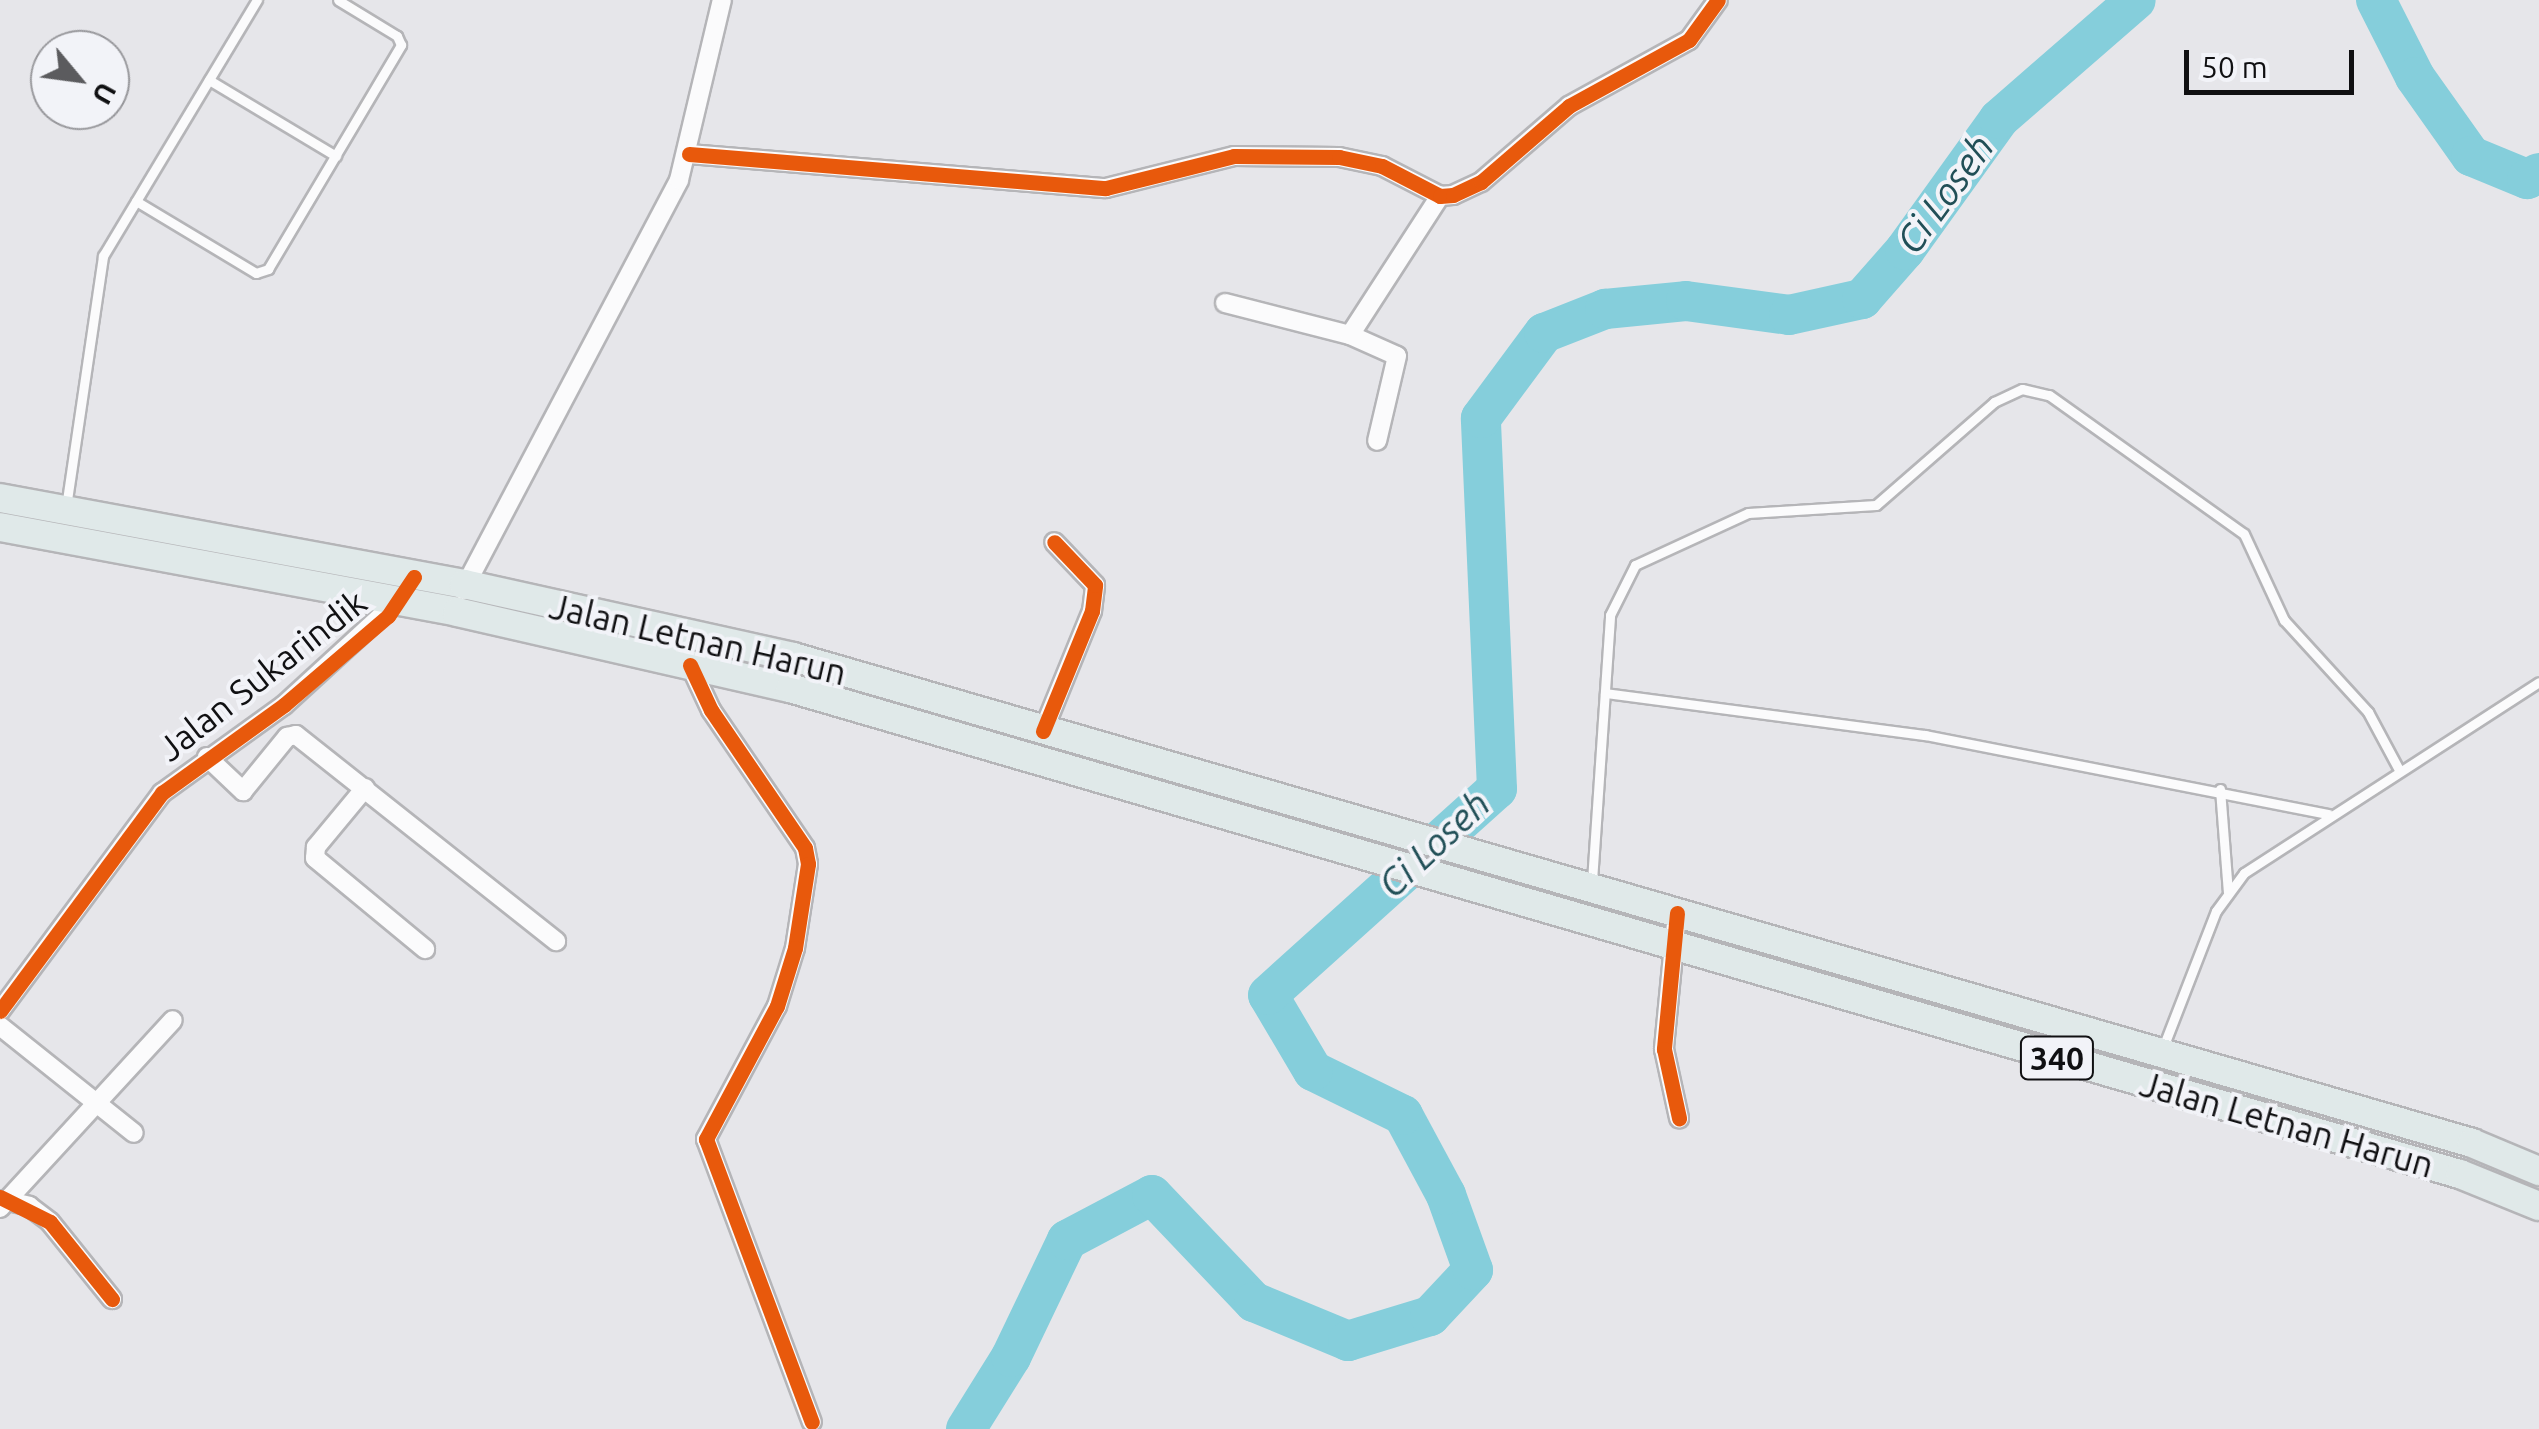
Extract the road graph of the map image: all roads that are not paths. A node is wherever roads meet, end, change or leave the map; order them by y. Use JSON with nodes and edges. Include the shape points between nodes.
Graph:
{"nodes":[{"id":1,"x":257,"y":0,"type":"edge"},
{"id":2,"x":338,"y":0,"type":"edge"},
{"id":3,"x":722,"y":0,"type":"edge"},
{"id":4,"x":1718,"y":0,"type":"edge"},
{"id":5,"x":209,"y":80,"type":"junction"},
{"id":6,"x":689,"y":154,"type":"junction"},
{"id":7,"x":336,"y":156,"type":"junction"},
{"id":8,"x":1440,"y":196,"type":"junction"},
{"id":9,"x":136,"y":201,"type":"junction"},
{"id":10,"x":1225,"y":303,"type":"dead end"},
{"id":11,"x":1350,"y":335,"type":"junction"},
{"id":12,"x":1377,"y":441,"type":"dead end"},
{"id":13,"x":0,"y":498,"type":"edge"},
{"id":14,"x":66,"y":510,"type":"junction"},
{"id":15,"x":0,"y":527,"type":"edge"},
{"id":16,"x":1054,"y":542,"type":"dead end"},
{"id":17,"x":407,"y":589,"type":"junction"},
{"id":18,"x":460,"y":598,"type":"junction"},
{"id":19,"x":690,"y":665,"type":"junction"},
{"id":20,"x":2539,"y":682,"type":"edge"},
{"id":21,"x":1604,"y":693,"type":"junction"},
{"id":22,"x":1043,"y":731,"type":"junction"},
{"id":23,"x":207,"y":757,"type":"junction"},
{"id":24,"x":2398,"y":768,"type":"junction"},
{"id":25,"x":364,"y":788,"type":"junction"},
{"id":26,"x":2220,"y":789,"type":"junction"},
{"id":27,"x":2328,"y":814,"type":"junction"},
{"id":28,"x":1586,"y":887,"type":"junction"},
{"id":29,"x":2228,"y":892,"type":"junction"},
{"id":30,"x":1677,"y":914,"type":"junction"},
{"id":31,"x":556,"y":941,"type":"dead end"},
{"id":32,"x":1670,"y":945,"type":"junction"},
{"id":33,"x":425,"y":949,"type":"dead end"},
{"id":34,"x":0,"y":1011,"type":"edge"},
{"id":35,"x":173,"y":1020,"type":"dead end"},
{"id":36,"x":0,"y":1026,"type":"edge"},
{"id":37,"x":2161,"y":1052,"type":"junction"},
{"id":38,"x":102,"y":1104,"type":"junction"},
{"id":39,"x":1679,"y":1118,"type":"dead end"},
{"id":40,"x":2402,"y":1122,"type":"junction"},
{"id":41,"x":134,"y":1133,"type":"dead end"},
{"id":42,"x":2392,"y":1154,"type":"junction"},
{"id":43,"x":2539,"y":1170,"type":"edge"},
{"id":44,"x":3,"y":1203,"type":"edge"},
{"id":45,"x":2539,"y":1206,"type":"edge"},
{"id":46,"x":112,"y":1298,"type":"dead end"},
{"id":47,"x":812,"y":1422,"type":"dead end"}],
"edges":[{"from":1,"to":5,"type":"lane"},
{"from":2,"to":7,"type":"lane","via":[[401,44]]},
{"from":3,"to":6,"type":"street"},
{"from":4,"to":8,"type":"street","via":[[1690,40],[1550,118],[1467,191]]},
{"from":5,"to":7,"type":"lane"},
{"from":5,"to":9,"type":"lane"},
{"from":6,"to":8,"type":"street","via":[[1106,188],[1234,156],[1339,157],[1382,166]]},
{"from":6,"to":18,"type":"street"},
{"from":7,"to":9,"type":"lane","via":[[262,274]]},
{"from":8,"to":11,"type":"street"},
{"from":9,"to":14,"type":"lane","via":[[103,256]]},
{"from":10,"to":11,"type":"street"},
{"from":11,"to":12,"type":"street","via":[[1397,356]]},
{"from":13,"to":14,"type":"main road","name":"Jalan Letnan Harun","number":"340"},
{"from":14,"to":17,"type":"main road","name":"Jalan Letnan Harun","number":"340"},
{"from":15,"to":17,"type":"main road","name":"Jalan Letnan Harun","number":"340"},
{"from":16,"to":22,"type":"street","via":[[1096,586]]},
{"from":17,"to":18,"type":"main road","name":"Jalan Letnan Harun","number":"340"},
{"from":17,"to":23,"type":"street","name":"Jalan Sukarindik","via":[[284,705]]},
{"from":18,"to":19,"type":"main road","name":"Jalan Letnan Harun","number":"340"},
{"from":18,"to":22,"type":"main road","name":"Jalan Letnan Harun","number":"340","via":[[793,658]]},
{"from":19,"to":32,"type":"main road","name":"Jalan Letnan Harun","number":"340","via":[[790,688]]},
{"from":19,"to":47,"type":"street","via":[[711,710],[805,848],[808,864],[795,948],[776,1006],[706,1139]]},
{"from":20,"to":24,"type":"lane"},
{"from":21,"to":24,"type":"lane","via":[[1616,596],[1648,555],[1764,510],[1876,505],[2008,392],[2037,390],[2244,534],[2284,620],[2368,712]]},
{"from":21,"to":26,"type":"lane","via":[[1925,735]]},
{"from":21,"to":28,"type":"lane"},
{"from":22,"to":28,"type":"main road","name":"Jalan Letnan Harun","number":"340"},
{"from":23,"to":25,"type":"street","via":[[243,792],[296,734]]},
{"from":23,"to":34,"type":"street","name":"Jalan Sukarindik","via":[[162,793]]},
{"from":24,"to":27,"type":"lane"},
{"from":25,"to":31,"type":"street"},
{"from":25,"to":33,"type":"street","via":[[316,847],[315,858]]},
{"from":26,"to":27,"type":"lane"},
{"from":26,"to":29,"type":"lane"},
{"from":27,"to":29,"type":"lane","via":[[2263,857]]},
{"from":28,"to":30,"type":"main road","name":"Jalan Letnan Harun","number":"340"},
{"from":29,"to":37,"type":"lane"},
{"from":30,"to":32,"type":"street"},
{"from":30,"to":37,"type":"main road","name":"Jalan Letnan Harun","number":"340"},
{"from":32,"to":39,"type":"street","via":[[1664,1049]]},
{"from":32,"to":42,"type":"main road","name":"Jalan Letnan Harun","number":"340"},
{"from":35,"to":38,"type":"street"},
{"from":36,"to":38,"type":"street"},
{"from":37,"to":40,"type":"main road","name":"Jalan Letnan Harun","number":"340"},
{"from":38,"to":41,"type":"street"},
{"from":38,"to":44,"type":"street"},
{"from":40,"to":42,"type":"main road"},
{"from":40,"to":43,"type":"main road","name":"Jalan Letnan Harun","number":"340"},
{"from":42,"to":45,"type":"main road","name":"Jalan Letnan Harun","number":"340"},
{"from":44,"to":46,"type":"street","via":[[28,1206],[50,1222]]}]}
